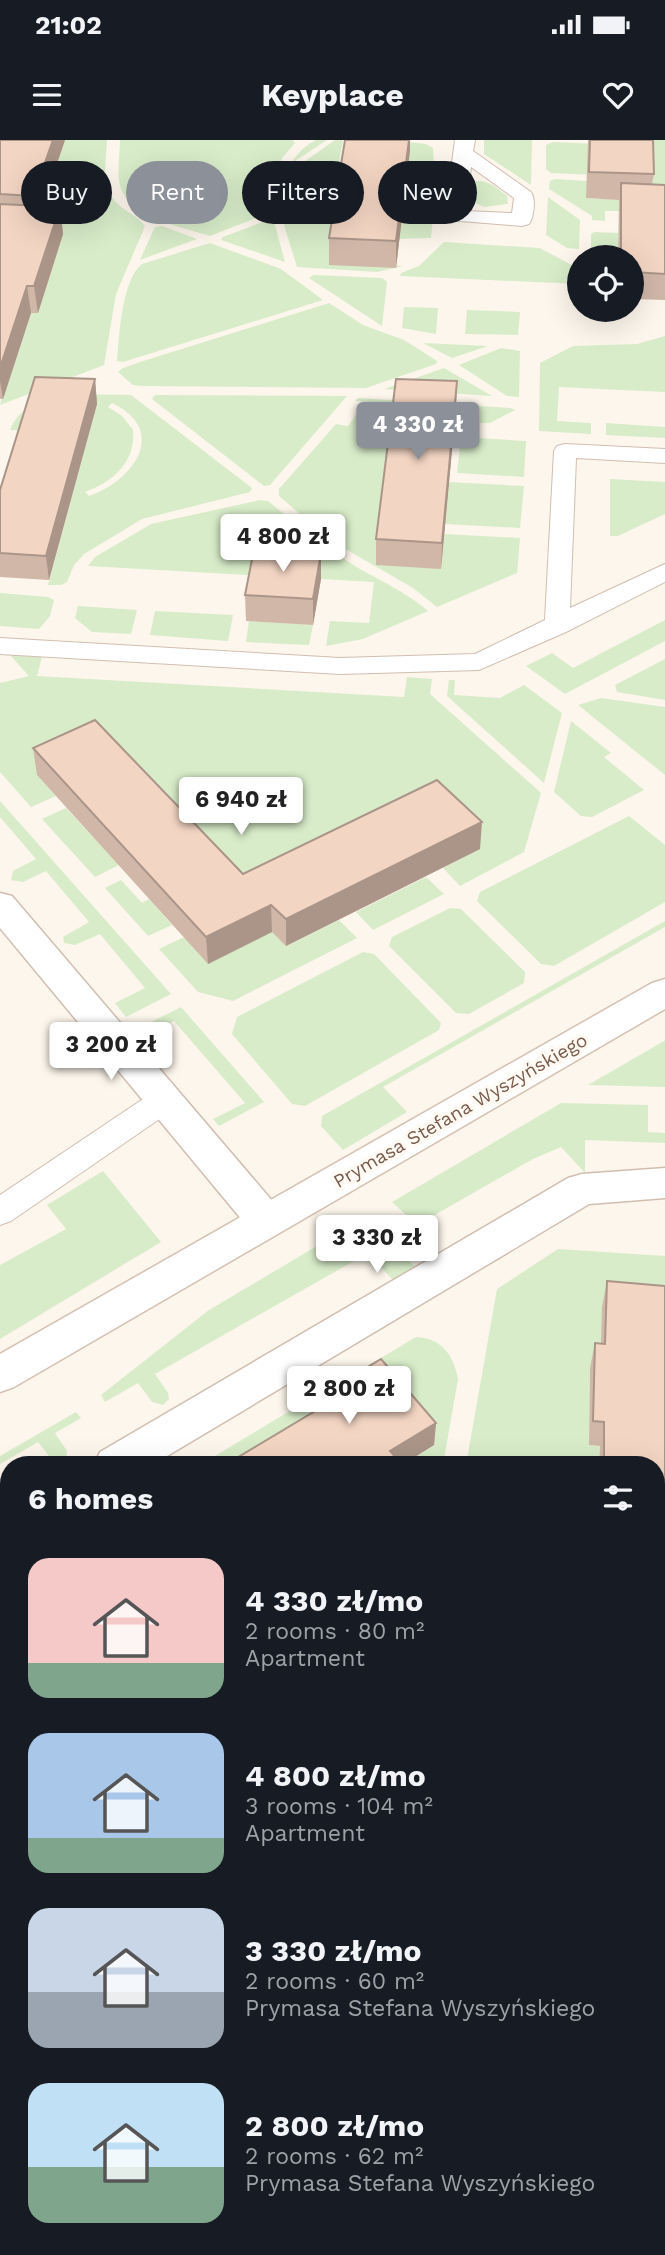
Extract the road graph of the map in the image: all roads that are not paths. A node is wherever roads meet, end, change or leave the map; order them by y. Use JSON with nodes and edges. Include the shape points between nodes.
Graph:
{"nodes":[{"id":1,"x":665,"y":456,"type":"edge"},
{"id":2,"x":665,"y":572,"type":"edge"},
{"id":3,"x":557,"y":626,"type":"junction"},
{"id":4,"x":0,"y":646,"type":"edge"},
{"id":5,"x":0,"y":905,"type":"edge"},
{"id":6,"x":665,"y":992,"type":"edge"},
{"id":7,"x":163,"y":1101,"type":"junction"},
{"id":8,"x":665,"y":1183,"type":"edge"},
{"id":9,"x":0,"y":1212,"type":"edge"},
{"id":10,"x":266,"y":1222,"type":"junction"},
{"id":11,"x":0,"y":1375,"type":"edge"},
{"id":12,"x":131,"y":1456,"type":"edge"}],
"edges":[{"from":1,"to":3,"type":"lane","via":[[565,451]]},
{"from":2,"to":3,"type":"lane"},
{"from":3,"to":4,"type":"lane","via":[[479,662],[340,666]]},
{"from":5,"to":7,"type":"street"},
{"from":6,"to":10,"type":"street","name":"Prymasa Stefana Wyszyńskiego"},
{"from":7,"to":9,"type":"lane"},
{"from":7,"to":10,"type":"street"},
{"from":8,"to":12,"type":"street","via":[[582,1189]]},
{"from":10,"to":11,"type":"street","name":"Prymasa Stefana Wyszyńskiego"}]}
